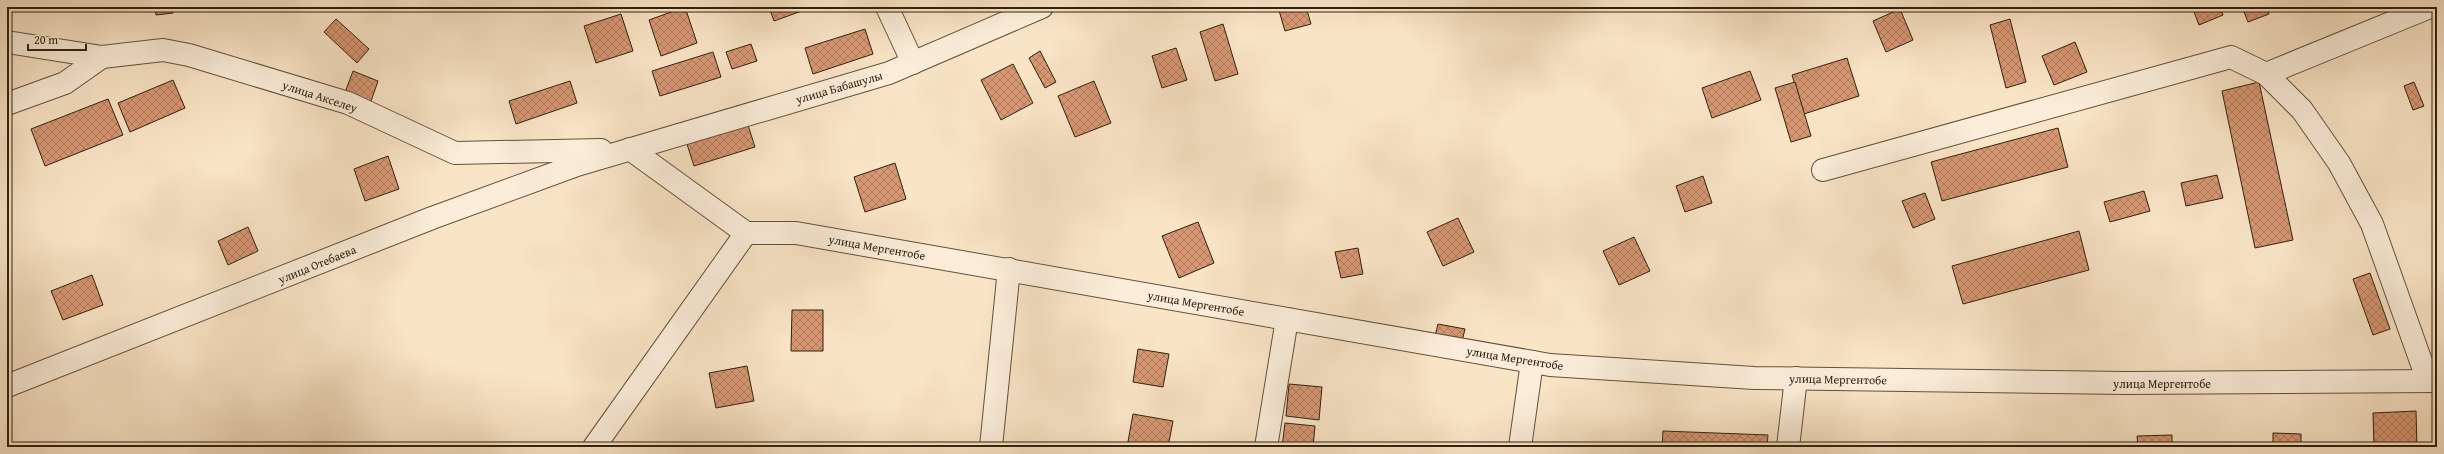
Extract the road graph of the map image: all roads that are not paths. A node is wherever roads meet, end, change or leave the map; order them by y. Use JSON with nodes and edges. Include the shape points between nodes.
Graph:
{"nodes":[{"id":1,"x":887,"y":7,"type":"edge"},
{"id":2,"x":1042,"y":7,"type":"edge"},
{"id":3,"x":2430,"y":7,"type":"edge"},
{"id":4,"x":7,"y":42,"type":"edge"},
{"id":5,"x":102,"y":57,"type":"junction"},
{"id":6,"x":912,"y":63,"type":"junction"},
{"id":7,"x":2266,"y":74,"type":"junction"},
{"id":8,"x":7,"y":104,"type":"edge"},
{"id":9,"x":630,"y":149,"type":"junction"},
{"id":10,"x":1823,"y":170,"type":"dead end"},
{"id":11,"x":746,"y":233,"type":"junction"},
{"id":12,"x":1009,"y":269,"type":"junction"},
{"id":13,"x":1287,"y":319,"type":"junction"},
{"id":14,"x":1532,"y":362,"type":"junction"},
{"id":15,"x":1796,"y":378,"type":"junction"},
{"id":16,"x":2433,"y":381,"type":"edge"},
{"id":17,"x":7,"y":386,"type":"edge"},
{"id":18,"x":594,"y":447,"type":"edge"},
{"id":19,"x":991,"y":447,"type":"edge"},
{"id":20,"x":1266,"y":447,"type":"edge"},
{"id":21,"x":1520,"y":447,"type":"edge"},
{"id":22,"x":1788,"y":447,"type":"edge"}],
"edges":[{"from":1,"to":6,"type":"street"},
{"from":2,"to":6,"type":"street","name":"улица Бабашулы"},
{"from":3,"to":7,"type":"street"},
{"from":4,"to":5,"type":"street","name":"улица Акселеу"},
{"from":5,"to":8,"type":"street","via":[[65,82]]},
{"from":5,"to":9,"type":"street","name":"улица Акселеу","via":[[163,50],[189,55],[348,103],[455,153]]},
{"from":6,"to":9,"type":"street","name":"улица Бабашулы","via":[[889,73]]},
{"from":7,"to":10,"type":"street","via":[[2231,57]]},
{"from":7,"to":16,"type":"street","via":[[2306,116],[2340,163],[2372,224]]},
{"from":9,"to":11,"type":"street"},
{"from":9,"to":17,"type":"street","name":"улица Отебаева","via":[[577,165],[432,218]]},
{"from":11,"to":12,"type":"street","name":"улица Мергентобе","via":[[796,233]]},
{"from":11,"to":18,"type":"street"},
{"from":12,"to":13,"type":"street","name":"улица Мергентобе"},
{"from":12,"to":19,"type":"street"},
{"from":13,"to":14,"type":"street","name":"улица Мергентобе"},
{"from":13,"to":20,"type":"street"},
{"from":14,"to":15,"type":"street","name":"улица Мергентобе","via":[[1754,378]]},
{"from":14,"to":21,"type":"street"},
{"from":15,"to":16,"type":"street","name":"улица Мергентобе","via":[[2126,383]]},
{"from":15,"to":22,"type":"street"}]}
